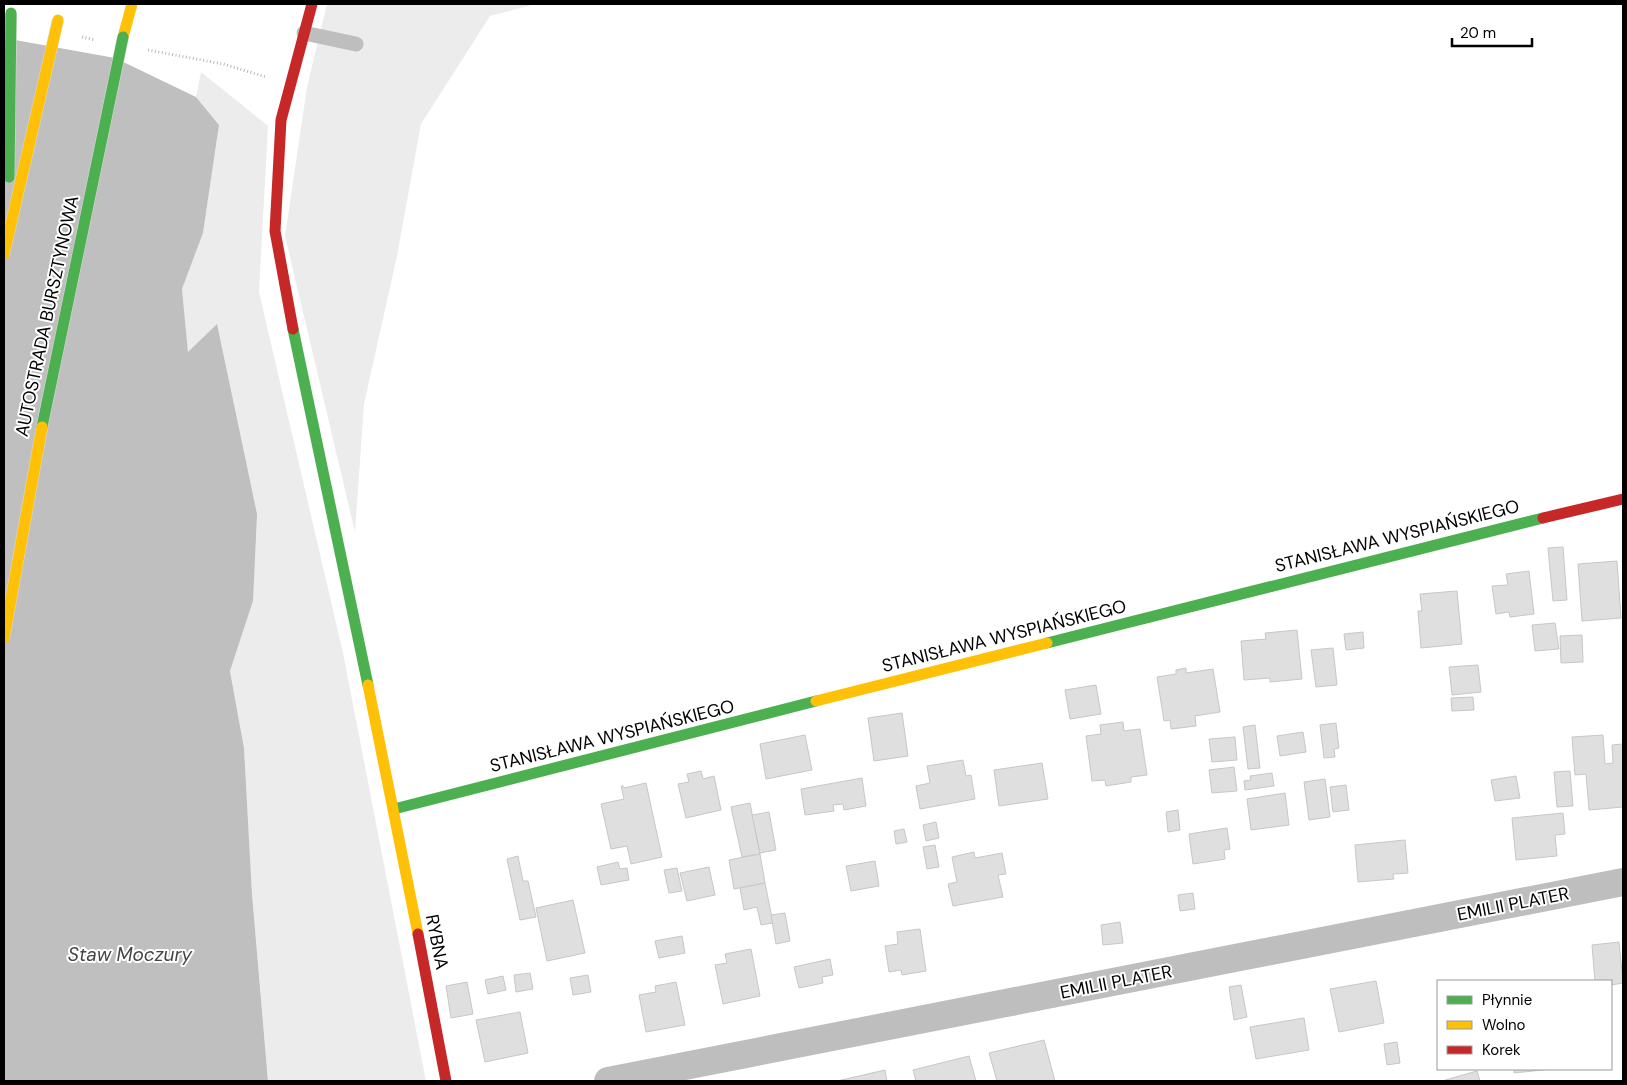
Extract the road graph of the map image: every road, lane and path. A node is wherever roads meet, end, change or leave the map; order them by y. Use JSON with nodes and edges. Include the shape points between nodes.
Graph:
{"nodes":[{"id":1,"x":132,"y":4,"type":"edge"},
{"id":2,"x":312,"y":4,"type":"edge"},
{"id":3,"x":11,"y":8,"type":"edge"},
{"id":4,"x":59,"y":16,"type":"dead end"},
{"id":5,"x":304,"y":33,"type":"junction"},
{"id":6,"x":356,"y":44,"type":"dead end"},
{"id":7,"x":8,"y":231,"type":"junction"},
{"id":8,"x":4,"y":254,"type":"edge"},
{"id":9,"x":1623,"y":499,"type":"edge"},
{"id":10,"x":4,"y":638,"type":"edge"},
{"id":11,"x":394,"y":809,"type":"junction"},
{"id":12,"x":1623,"y":882,"type":"edge"},
{"id":13,"x":446,"y":1081,"type":"edge"},
{"id":14,"x":608,"y":1081,"type":"edge"}],
"edges":[{"from":1,"to":10,"type":"main road","name":"AUTOSTRADA BURSZTYNOWA","bridge":true,"via":[[40,436]]},
{"from":2,"to":5,"type":"main road","name":"RYBNA"},
{"from":3,"to":7,"type":"main road","bridge":true},
{"from":4,"to":7,"type":"main road","bridge":true},
{"from":5,"to":6,"type":"lane"},
{"from":5,"to":11,"type":"main road","name":"RYBNA","via":[[281,120],[275,231]]},
{"from":7,"to":8,"type":"main road","bridge":true},
{"from":9,"to":11,"type":"main road","name":"STANISŁAWA WYSPIAŃSKIEGO","via":[[1458,538]]},
{"from":11,"to":13,"type":"main road","name":"RYBNA"},
{"from":12,"to":14,"type":"street","name":"EMILII PLATER"}]}
